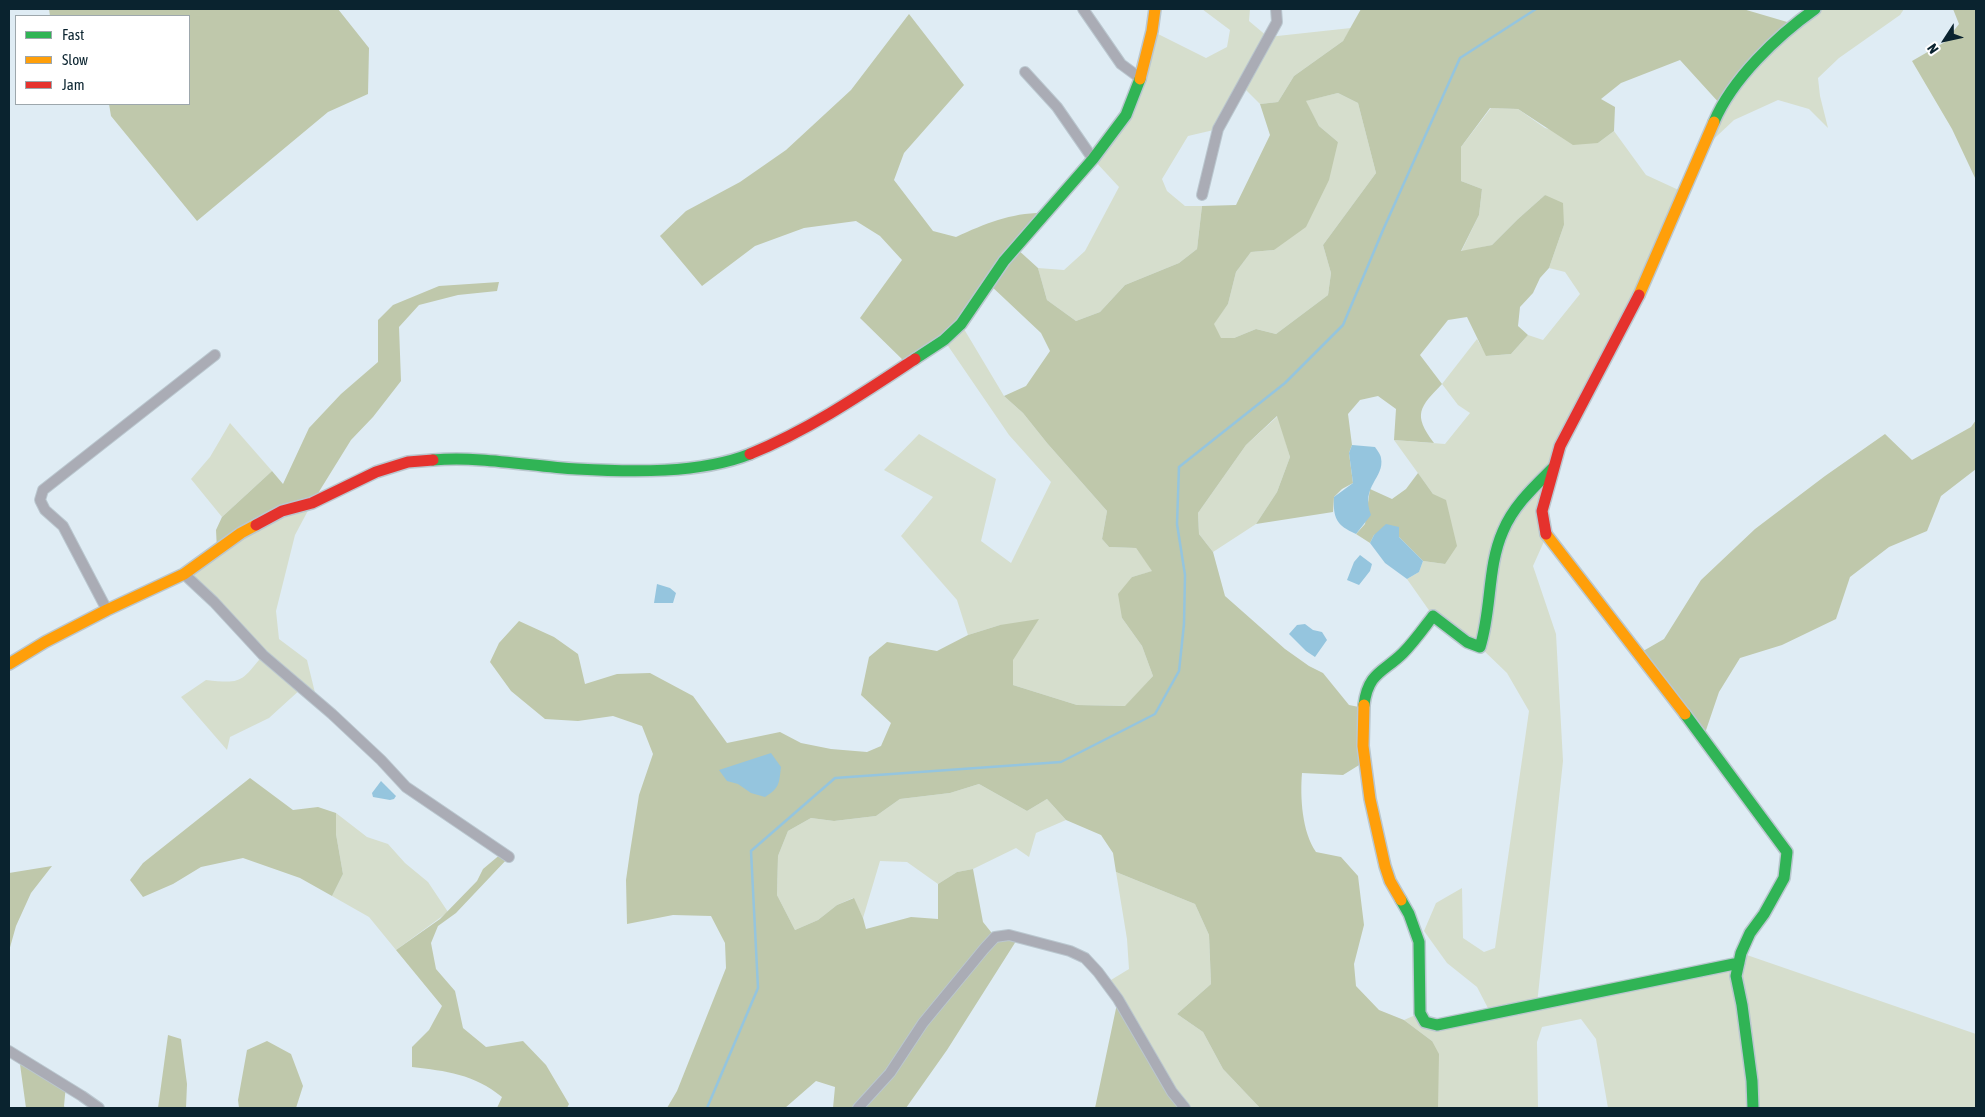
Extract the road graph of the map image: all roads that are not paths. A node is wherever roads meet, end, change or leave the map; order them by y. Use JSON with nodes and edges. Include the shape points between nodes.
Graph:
{"nodes":[{"id":1,"x":1084,"y":9,"type":"edge"},
{"id":2,"x":1155,"y":9,"type":"edge"},
{"id":3,"x":1276,"y":9,"type":"edge"},
{"id":4,"x":1815,"y":9,"type":"edge"},
{"id":5,"x":1025,"y":72,"type":"dead end"},
{"id":6,"x":1140,"y":78,"type":"junction"},
{"id":7,"x":1093,"y":159,"type":"junction"},
{"id":8,"x":1202,"y":195,"type":"dead end"},
{"id":9,"x":215,"y":355,"type":"dead end"},
{"id":10,"x":1554,"y":467,"type":"junction"},
{"id":11,"x":184,"y":574,"type":"junction"},
{"id":12,"x":107,"y":610,"type":"junction"},
{"id":13,"x":9,"y":664,"type":"edge"},
{"id":14,"x":509,"y":857,"type":"dead end"},
{"id":15,"x":1739,"y":963,"type":"junction"},
{"id":16,"x":9,"y":1051,"type":"edge"},
{"id":17,"x":99,"y":1108,"type":"edge"},
{"id":18,"x":858,"y":1108,"type":"edge"},
{"id":19,"x":1185,"y":1108,"type":"edge"},
{"id":20,"x":1753,"y":1108,"type":"edge"}],
"edges":[{"from":1,"to":6,"type":"street","via":[[1121,64]]},
{"from":2,"to":6,"type":"street"},
{"from":3,"to":8,"type":"street","via":[[1277,22],[1218,129]]},
{"from":4,"to":10,"type":"street","via":[[1761,55],[1721,105],[1646,282],[1560,446]]},
{"from":5,"to":7,"type":"street","via":[[1057,107]]},
{"from":6,"to":7,"type":"street","via":[[1126,115]]},
{"from":7,"to":11,"type":"street","via":[[1004,261],[961,324],[944,340],[838,409],[776,443],[706,467],[657,470],[576,469],[442,459],[408,462],[376,472],[312,503],[282,511],[241,534]]},
{"from":9,"to":12,"type":"street","via":[[43,490],[40,500],[45,510],[63,526]]},
{"from":10,"to":15,"type":"street","via":[[1542,511],[1546,538],[1680,708],[1787,852],[1784,878],[1750,933]]},
{"from":10,"to":15,"type":"street","via":[[1509,518],[1497,550],[1486,631],[1480,647],[1467,642],[1433,616],[1403,653],[1381,667],[1370,684],[1364,708],[1364,762],[1385,866],[1419,942],[1420,1013],[1425,1022],[1437,1025]]},
{"from":11,"to":12,"type":"street"},
{"from":11,"to":14,"type":"street","via":[[263,655],[332,714],[406,787]]},
{"from":12,"to":13,"type":"street"},
{"from":15,"to":20,"type":"street","via":[[1736,976]]},
{"from":16,"to":17,"type":"street"},
{"from":18,"to":19,"type":"street","via":[[890,1074],[923,1023],[984,948],[995,937],[1009,936],[1070,951],[1085,958],[1118,999],[1172,1092]]}]}
